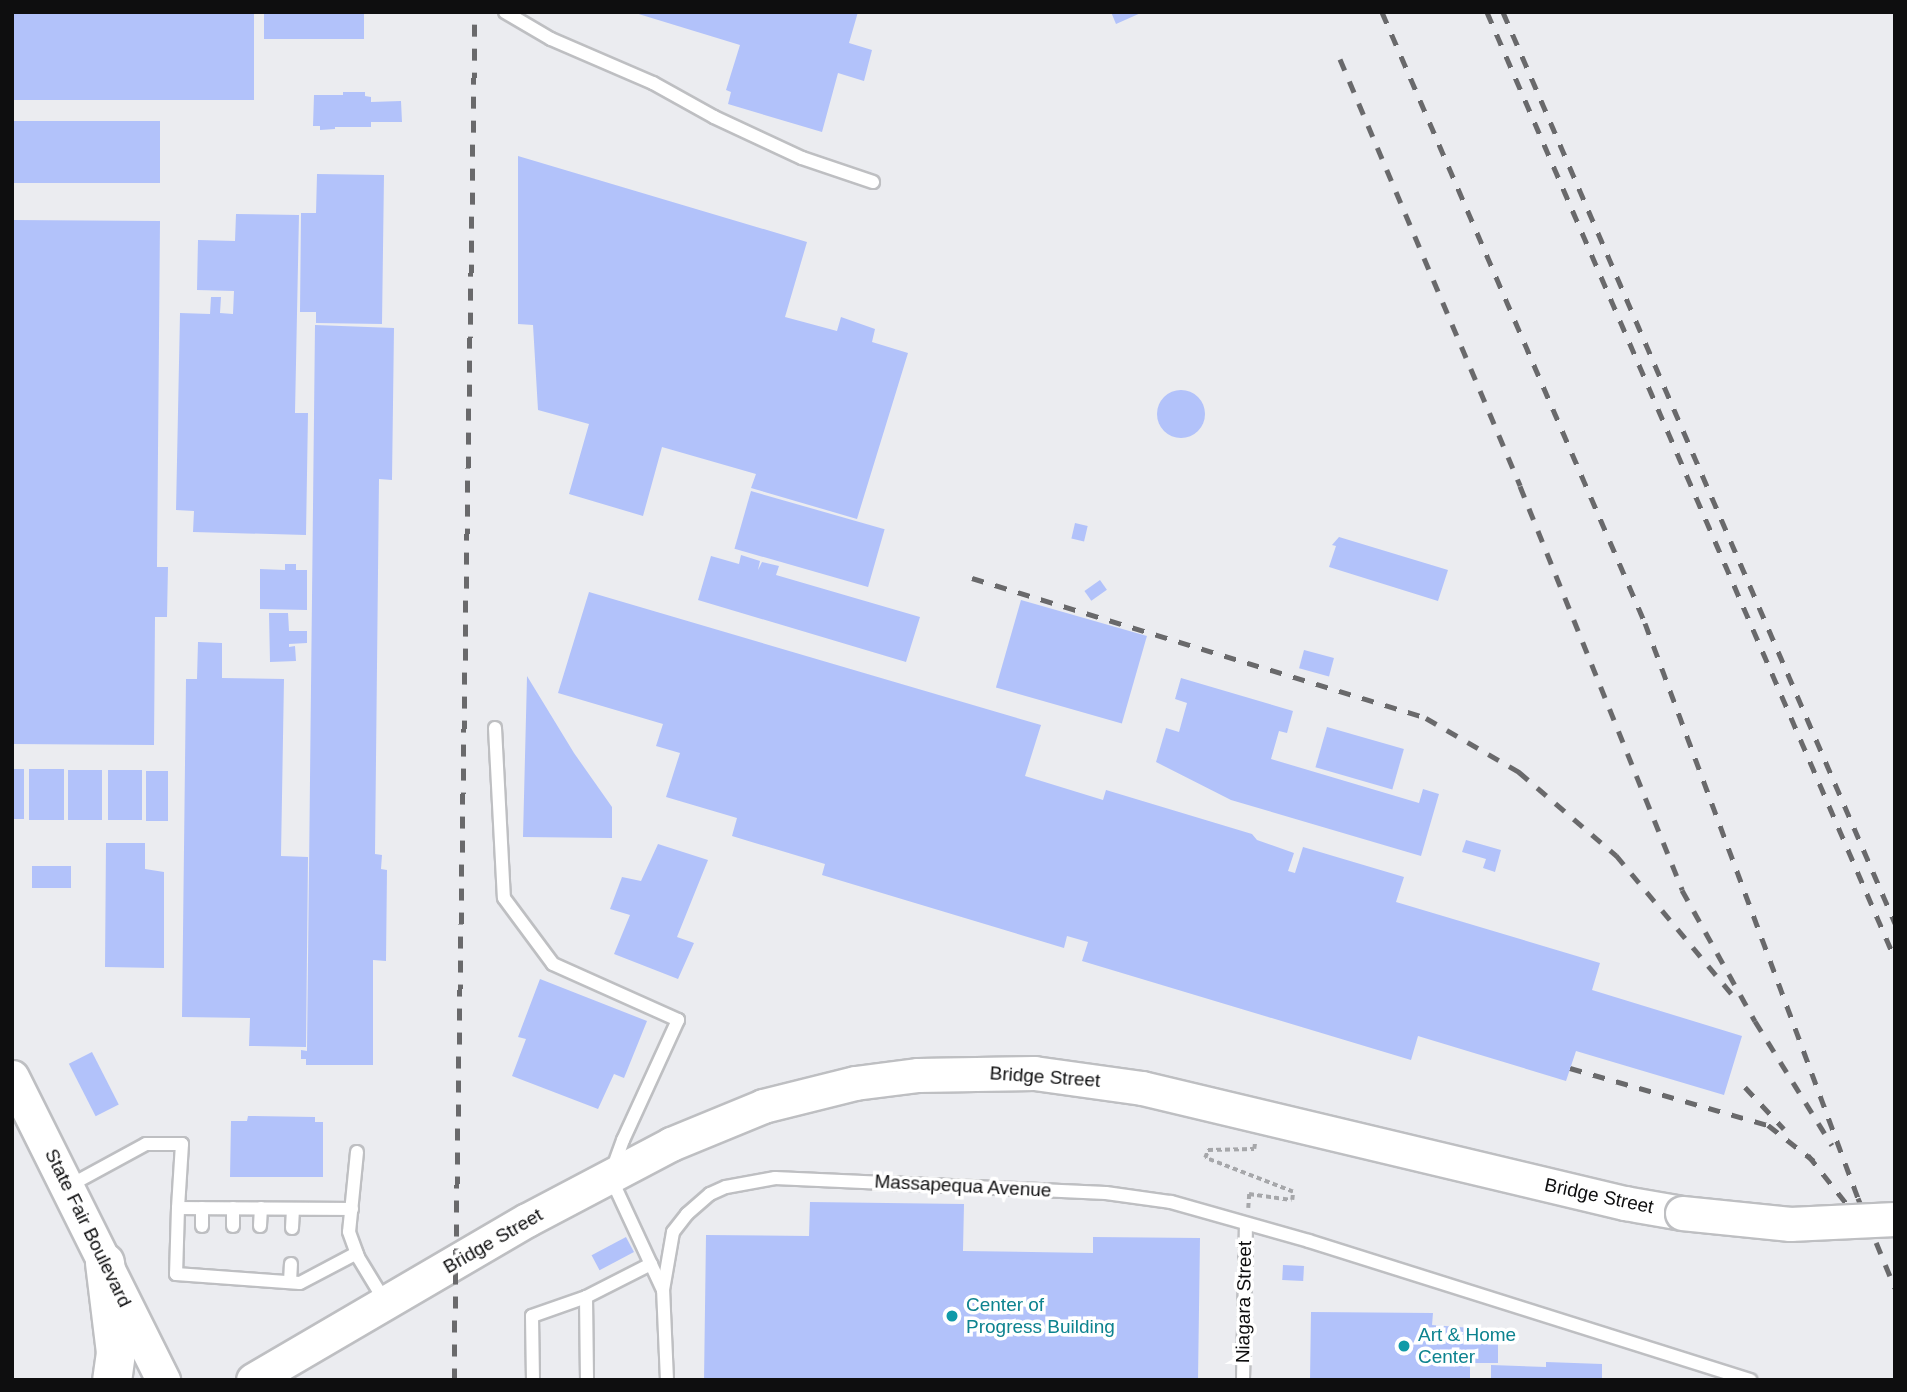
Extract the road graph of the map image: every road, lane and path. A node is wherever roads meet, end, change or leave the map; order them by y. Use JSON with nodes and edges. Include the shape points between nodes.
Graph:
{"nodes":[{"id":1,"x":505,"y":12,"type":"edge"},
{"id":2,"x":873,"y":182,"type":"dead end"},
{"id":3,"x":495,"y":728,"type":"dead end"},
{"id":4,"x":12,"y":1077,"type":"edge"},
{"id":5,"x":1258,"y":1116,"type":"junction"},
{"id":6,"x":357,"y":1152,"type":"dead end"},
{"id":7,"x":611,"y":1176,"type":"junction"},
{"id":8,"x":67,"y":1187,"type":"junction"},
{"id":9,"x":178,"y":1208,"type":"junction"},
{"id":10,"x":202,"y":1208,"type":"junction"},
{"id":11,"x":233,"y":1208,"type":"junction"},
{"id":12,"x":261,"y":1208,"type":"junction"},
{"id":13,"x":293,"y":1209,"type":"junction"},
{"id":14,"x":352,"y":1209,"type":"junction"},
{"id":15,"x":1895,"y":1219,"type":"edge"},
{"id":16,"x":1246,"y":1224,"type":"junction"},
{"id":17,"x":202,"y":1226,"type":"dead end"},
{"id":18,"x":233,"y":1226,"type":"dead end"},
{"id":19,"x":260,"y":1226,"type":"dead end"},
{"id":20,"x":292,"y":1228,"type":"dead end"},
{"id":21,"x":357,"y":1253,"type":"junction"},
{"id":22,"x":105,"y":1263,"type":"junction"},
{"id":23,"x":231,"y":1264,"type":"dead end"},
{"id":24,"x":291,"y":1264,"type":"dead end"},
{"id":25,"x":652,"y":1264,"type":"junction"},
{"id":26,"x":258,"y":1265,"type":"dead end"},
{"id":27,"x":230,"y":1278,"type":"junction"},
{"id":28,"x":257,"y":1280,"type":"junction"},
{"id":29,"x":290,"y":1282,"type":"junction"},
{"id":30,"x":663,"y":1290,"type":"junction"},
{"id":31,"x":586,"y":1297,"type":"junction"},
{"id":32,"x":386,"y":1303,"type":"junction"},
{"id":33,"x":111,"y":1380,"type":"edge"},
{"id":34,"x":163,"y":1380,"type":"edge"},
{"id":35,"x":253,"y":1380,"type":"edge"},
{"id":36,"x":533,"y":1380,"type":"edge"},
{"id":37,"x":587,"y":1380,"type":"edge"},
{"id":38,"x":667,"y":1380,"type":"edge"},
{"id":39,"x":1243,"y":1380,"type":"edge"},
{"id":40,"x":1751,"y":1380,"type":"edge"}],
"edges":[{"from":1,"to":2,"type":"lane","via":[[551,39],[653,83],[789,152]]},
{"from":3,"to":7,"type":"lane","via":[[504,898],[553,964],[678,1020]]},
{"from":4,"to":8,"type":"main road","name":"State Fair Boulevard"},
{"from":5,"to":7,"type":"main road","name":"Bridge Street","via":[[1079,1077],[918,1075],[855,1083],[764,1106],[671,1144]]},
{"from":5,"to":15,"type":"main road","name":"Bridge Street","bridge":true,"via":[[1682,1213],[1790,1224]]},
{"from":5,"to":16,"type":"path","via":[[1254,1149],[1208,1150],[1205,1158],[1293,1192],[1292,1200],[1250,1194]]},
{"from":6,"to":14,"type":"lane"},
{"from":7,"to":25,"type":"lane"},
{"from":7,"to":32,"type":"main road","name":"Bridge Street"},
{"from":8,"to":9,"type":"lane","via":[[146,1144],[182,1144]]},
{"from":8,"to":22,"type":"main road","name":"State Fair Boulevard"},
{"from":9,"to":10,"type":"lane"},
{"from":9,"to":27,"type":"lane","via":[[176,1274],[200,1270]]},
{"from":10,"to":11,"type":"lane"},
{"from":10,"to":17,"type":"lane"},
{"from":11,"to":12,"type":"lane"},
{"from":11,"to":18,"type":"lane"},
{"from":12,"to":13,"type":"lane"},
{"from":12,"to":19,"type":"lane"},
{"from":13,"to":14,"type":"lane"},
{"from":13,"to":20,"type":"lane"},
{"from":14,"to":21,"type":"lane","via":[[349,1232]]},
{"from":16,"to":30,"type":"lane","name":"Massapequa Avenue","via":[[1171,1202],[1106,1193],[775,1178],[726,1187],[687,1214],[673,1232]]},
{"from":16,"to":39,"type":"lane","name":"Niagara Street"},
{"from":16,"to":40,"type":"lane","name":"Massapequa Avenue"},
{"from":21,"to":29,"type":"lane","via":[[300,1283]]},
{"from":21,"to":32,"type":"lane"},
{"from":22,"to":33,"type":"highway","via":[[116,1353]]},
{"from":22,"to":34,"type":"main road","name":"State Fair Boulevard"},
{"from":23,"to":27,"type":"lane"},
{"from":24,"to":29,"type":"lane"},
{"from":25,"to":30,"type":"lane"},
{"from":25,"to":31,"type":"lane"},
{"from":26,"to":28,"type":"lane"},
{"from":27,"to":28,"type":"lane"},
{"from":28,"to":29,"type":"lane"},
{"from":30,"to":38,"type":"lane"},
{"from":31,"to":36,"type":"lane","via":[[532,1316]]},
{"from":31,"to":37,"type":"lane"},
{"from":32,"to":35,"type":"main road","name":"Bridge Street"}]}
